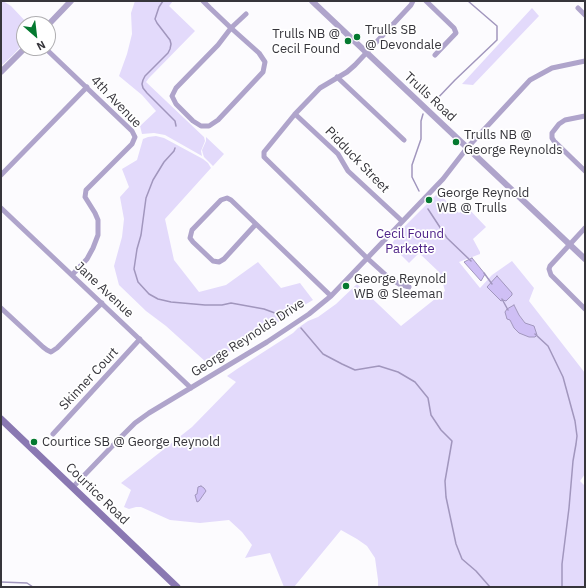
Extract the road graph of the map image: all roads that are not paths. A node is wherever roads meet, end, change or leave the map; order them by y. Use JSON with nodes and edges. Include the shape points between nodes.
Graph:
{"nodes":[{"id":1,"x":72,"y":1,"type":"edge"},
{"id":2,"x":203,"y":1,"type":"edge"},
{"id":3,"x":312,"y":1,"type":"edge"},
{"id":4,"x":413,"y":1,"type":"edge"},
{"id":5,"x":426,"y":1,"type":"edge"},
{"id":6,"x":578,"y":8,"type":"dead end"},
{"id":7,"x":246,"y":14,"type":"dead end"},
{"id":8,"x":585,"y":15,"type":"edge"},
{"id":9,"x":56,"y":17,"type":"edge"},
{"id":10,"x":232,"y":28,"type":"junction"},
{"id":11,"x":366,"y":52,"type":"junction"},
{"id":12,"x":436,"y":55,"type":"dead end"},
{"id":13,"x":17,"y":56,"type":"edge"},
{"id":14,"x":54,"y":56,"type":"edge"},
{"id":15,"x":585,"y":61,"type":"edge"},
{"id":16,"x":1,"y":72,"type":"edge"},
{"id":17,"x":337,"y":77,"type":"junction"},
{"id":18,"x":87,"y":87,"type":"junction"},
{"id":19,"x":295,"y":114,"type":"junction"},
{"id":20,"x":585,"y":116,"type":"edge"},
{"id":21,"x":404,"y":140,"type":"dead end"},
{"id":22,"x":467,"y":148,"type":"junction"},
{"id":23,"x":585,"y":171,"type":"edge"},
{"id":24,"x":1,"y":175,"type":"edge"},
{"id":25,"x":1,"y":208,"type":"edge"},
{"id":26,"x":402,"y":222,"type":"junction"},
{"id":27,"x":256,"y":224,"type":"junction"},
{"id":28,"x":585,"y":228,"type":"edge"},
{"id":29,"x":570,"y":245,"type":"junction"},
{"id":30,"x":367,"y":258,"type":"junction"},
{"id":31,"x":585,"y":259,"type":"edge"},
{"id":32,"x":72,"y":275,"type":"junction"},
{"id":33,"x":409,"y":287,"type":"dead end"},
{"id":34,"x":331,"y":296,"type":"junction"},
{"id":35,"x":102,"y":303,"type":"junction"},
{"id":36,"x":1,"y":308,"type":"edge"},
{"id":37,"x":585,"y":309,"type":"edge"},
{"id":38,"x":140,"y":339,"type":"junction"},
{"id":39,"x":191,"y":388,"type":"junction"},
{"id":40,"x":1,"y":419,"type":"edge"},
{"id":41,"x":53,"y":434,"type":"dead end"},
{"id":42,"x":73,"y":487,"type":"junction"},
{"id":43,"x":177,"y":587,"type":"edge"}],
"edges":[{"from":1,"to":9,"type":"street"},
{"from":2,"to":10,"type":"street"},
{"from":3,"to":11,"type":"street","name":"Trulls Road"},
{"from":4,"to":11,"type":"street"},
{"from":5,"to":12,"type":"street","via":[[456,33]]},
{"from":6,"to":8,"type":"street"},
{"from":7,"to":10,"type":"street"},
{"from":10,"to":10,"type":"street","via":[[176,88],[172,96],[176,104],[201,126],[210,126],[218,120],[263,72],[265,62]]},
{"from":11,"to":17,"type":"street","via":[[347,72]]},
{"from":11,"to":22,"type":"street","name":"Trulls Road"},
{"from":13,"to":16,"type":"street"},
{"from":14,"to":18,"type":"street","name":"4th Avenue"},
{"from":15,"to":22,"type":"street","name":"George Reynolds Drive","via":[[552,68],[530,80]]},
{"from":17,"to":19,"type":"street","via":[[320,88]]},
{"from":17,"to":21,"type":"street"},
{"from":18,"to":24,"type":"street"},
{"from":18,"to":32,"type":"street","name":"4th Avenue","via":[[135,137],[132,144],[86,190],[85,197],[98,220],[98,235],[87,259]]},
{"from":19,"to":26,"type":"street","name":"Pidduck Street","via":[[338,154],[348,171]]},
{"from":19,"to":30,"type":"street","via":[[264,152],[264,157]]},
{"from":20,"to":23,"type":"street","via":[[565,120],[552,133],[554,141]]},
{"from":22,"to":26,"type":"street","name":"George Reynolds Drive","via":[[443,179]]},
{"from":22,"to":29,"type":"street","name":"Trulls Road"},
{"from":25,"to":32,"type":"street","name":"Jane Avenue"},
{"from":26,"to":30,"type":"street","name":"George Reynolds Drive"},
{"from":27,"to":27,"type":"street","via":[[227,198],[221,200],[192,230],[190,238],[213,261],[219,262]]},
{"from":27,"to":34,"type":"street"},
{"from":28,"to":29,"type":"street"},
{"from":29,"to":31,"type":"street","name":"Trulls Road"},
{"from":29,"to":37,"type":"street","via":[[550,266],[549,272]]},
{"from":30,"to":33,"type":"street","via":[[399,284]]},
{"from":30,"to":34,"type":"street","name":"George Reynolds Drive"},
{"from":32,"to":35,"type":"street","name":"Jane Avenue"},
{"from":34,"to":39,"type":"street","name":"George Reynolds Drive","via":[[267,342]]},
{"from":35,"to":36,"type":"street","via":[[51,352],[42,347]]},
{"from":35,"to":38,"type":"street","name":"Jane Avenue"},
{"from":38,"to":39,"type":"street","name":"Jane Avenue"},
{"from":38,"to":41,"type":"street","name":"Skinner Court"},
{"from":39,"to":42,"type":"street","name":"George Reynolds Drive","via":[[135,423]]},
{"from":40,"to":42,"type":"main road","name":"Courtice Road"},
{"from":42,"to":43,"type":"main road","name":"Courtice Road"}]}
